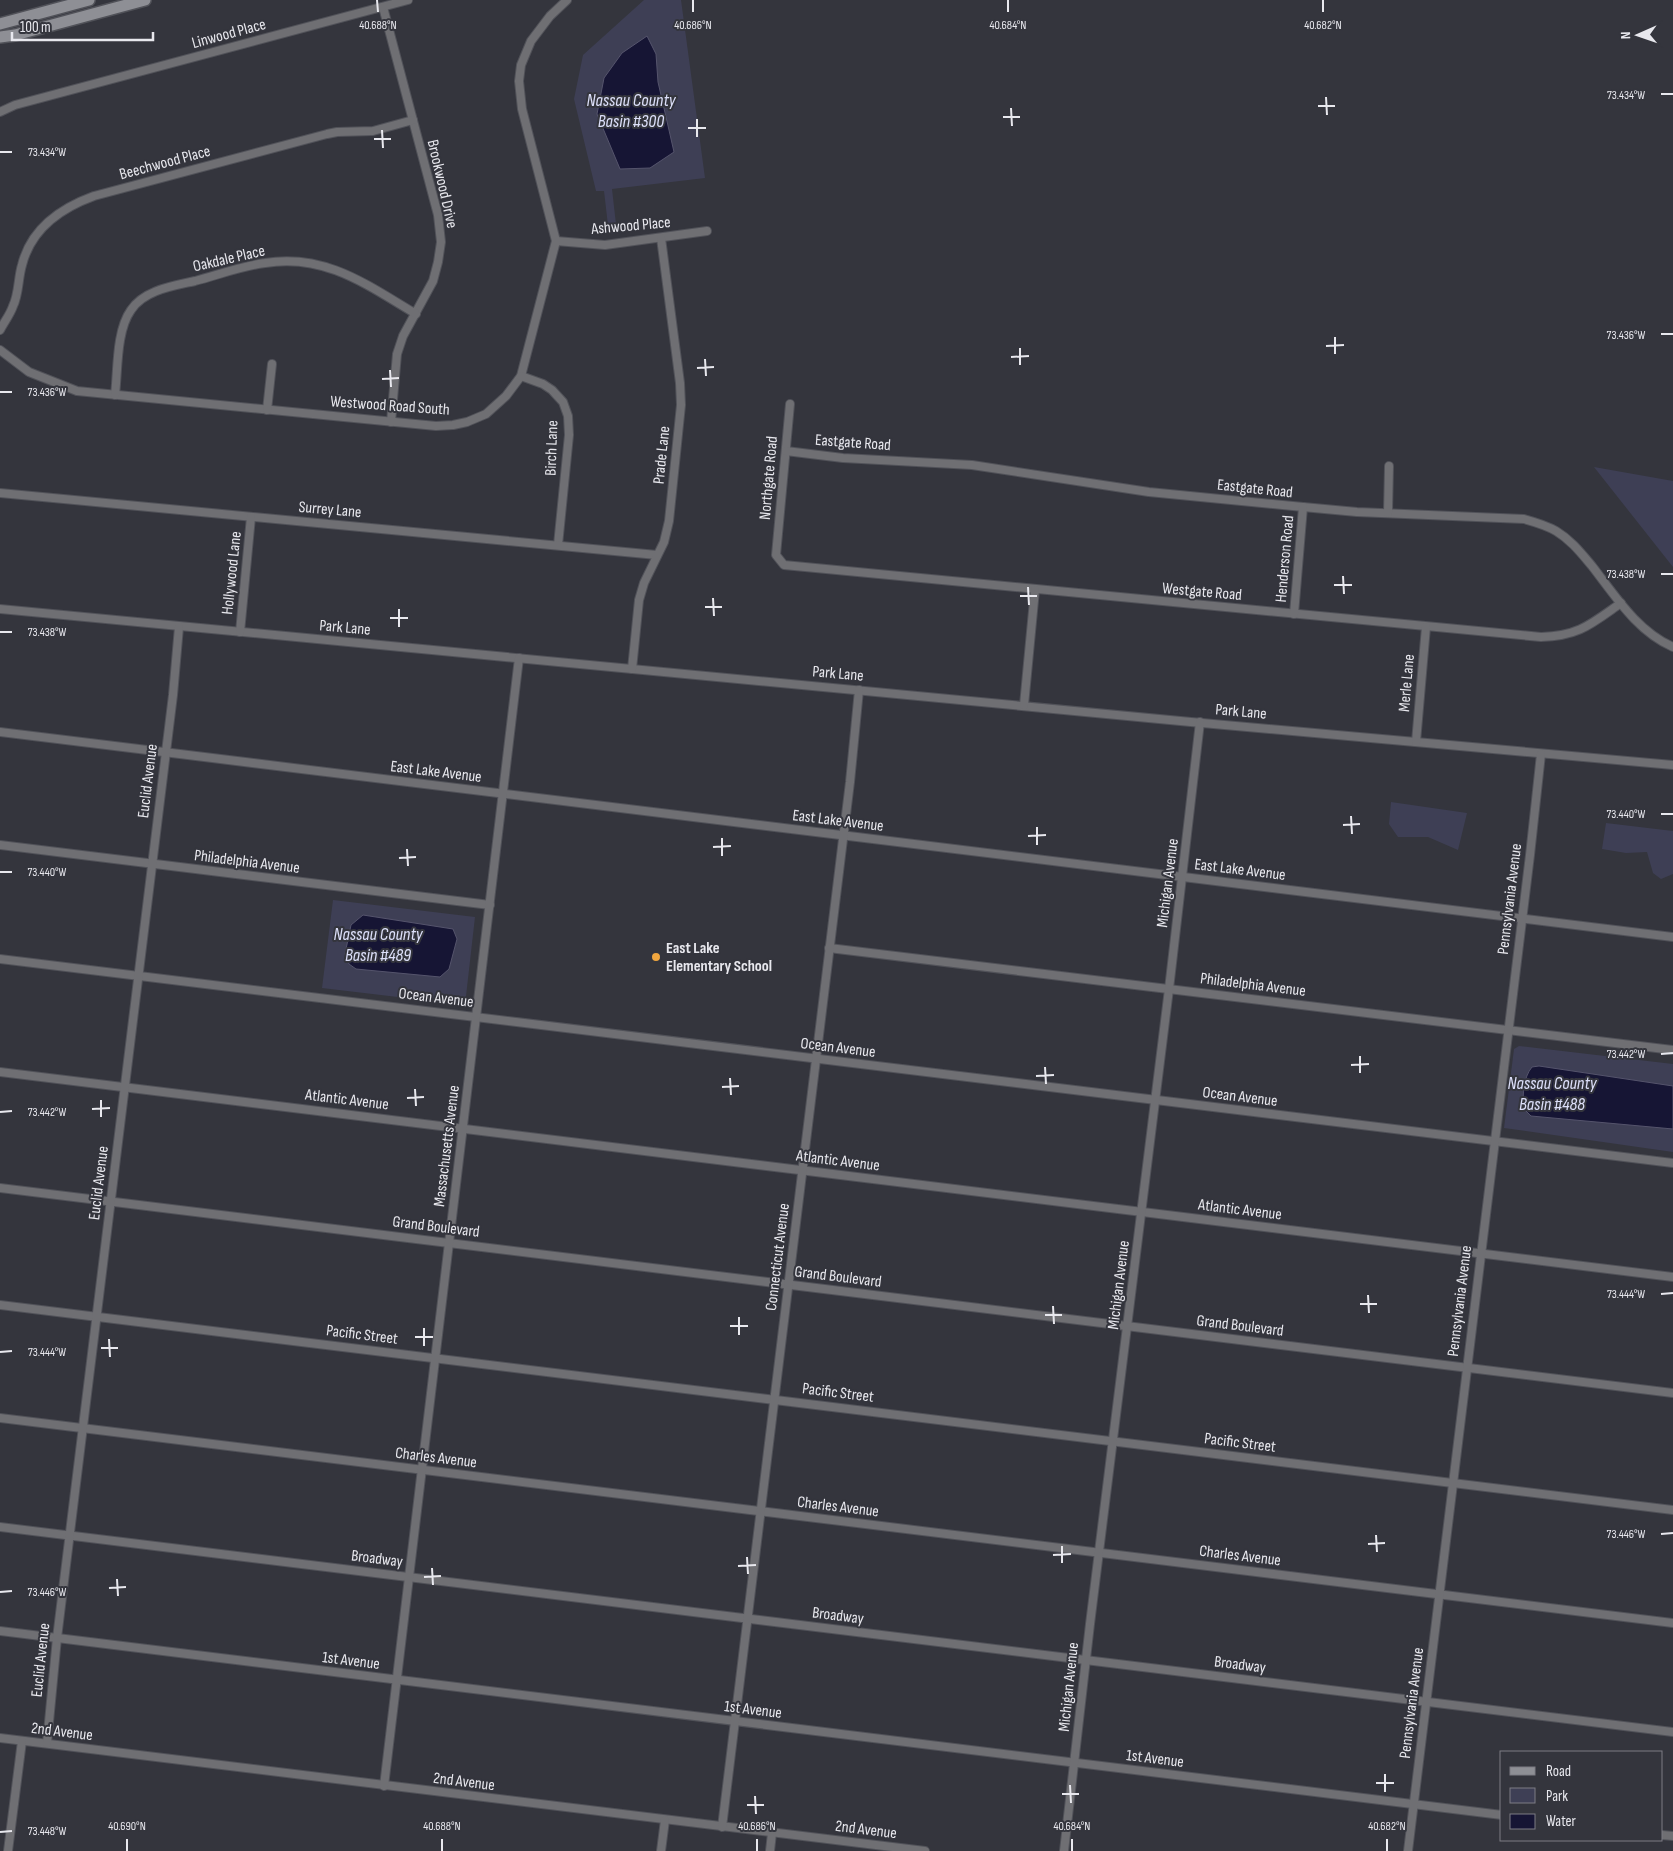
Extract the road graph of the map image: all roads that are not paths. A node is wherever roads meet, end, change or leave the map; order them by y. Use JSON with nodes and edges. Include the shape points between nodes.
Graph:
{"nodes":[{"id":1,"x":89,"y":0,"type":"edge"},
{"id":2,"x":145,"y":0,"type":"edge"},
{"id":3,"x":408,"y":0,"type":"edge"},
{"id":4,"x":564,"y":1,"type":"edge"},
{"id":5,"x":383,"y":7,"type":"junction"},
{"id":6,"x":0,"y":24,"type":"edge"},
{"id":7,"x":0,"y":37,"type":"edge"},
{"id":8,"x":0,"y":112,"type":"edge"},
{"id":9,"x":413,"y":120,"type":"junction"},
{"id":10,"x":707,"y":231,"type":"dead end"},
{"id":11,"x":661,"y":238,"type":"junction"},
{"id":12,"x":556,"y":241,"type":"junction"},
{"id":13,"x":416,"y":314,"type":"junction"},
{"id":14,"x":0,"y":330,"type":"edge"},
{"id":15,"x":0,"y":350,"type":"edge"},
{"id":16,"x":272,"y":364,"type":"dead end"},
{"id":17,"x":521,"y":376,"type":"junction"},
{"id":18,"x":115,"y":395,"type":"junction"},
{"id":19,"x":790,"y":404,"type":"dead end"},
{"id":20,"x":267,"y":410,"type":"junction"},
{"id":21,"x":391,"y":422,"type":"junction"},
{"id":22,"x":786,"y":451,"type":"junction"},
{"id":23,"x":1389,"y":466,"type":"dead end"},
{"id":24,"x":0,"y":493,"type":"edge"},
{"id":25,"x":1303,"y":507,"type":"junction"},
{"id":26,"x":1388,"y":513,"type":"junction"},
{"id":27,"x":252,"y":517,"type":"junction"},
{"id":28,"x":558,"y":545,"type":"junction"},
{"id":29,"x":657,"y":555,"type":"junction"},
{"id":30,"x":776,"y":555,"type":"joint"},
{"id":31,"x":1035,"y":590,"type":"junction"},
{"id":32,"x":1621,"y":604,"type":"junction"},
{"id":33,"x":0,"y":609,"type":"edge"},
{"id":34,"x":1294,"y":614,"type":"junction"},
{"id":35,"x":179,"y":627,"type":"junction"},
{"id":36,"x":1426,"y":627,"type":"junction"},
{"id":37,"x":240,"y":632,"type":"junction"},
{"id":38,"x":1673,"y":646,"type":"edge"},
{"id":39,"x":519,"y":658,"type":"junction"},
{"id":40,"x":632,"y":669,"type":"junction"},
{"id":41,"x":859,"y":690,"type":"junction"},
{"id":42,"x":1024,"y":705,"type":"junction"},
{"id":43,"x":1200,"y":722,"type":"junction"},
{"id":44,"x":0,"y":732,"type":"edge"},
{"id":45,"x":1416,"y":742,"type":"junction"},
{"id":46,"x":166,"y":752,"type":"junction"},
{"id":47,"x":1540,"y":754,"type":"junction"},
{"id":48,"x":1673,"y":765,"type":"edge"},
{"id":49,"x":503,"y":794,"type":"junction"},
{"id":50,"x":843,"y":836,"type":"junction"},
{"id":51,"x":0,"y":845,"type":"edge"},
{"id":52,"x":152,"y":864,"type":"junction"},
{"id":53,"x":1182,"y":877,"type":"junction"},
{"id":54,"x":490,"y":905,"type":"junction"},
{"id":55,"x":1521,"y":919,"type":"junction"},
{"id":56,"x":1673,"y":937,"type":"edge"},
{"id":57,"x":829,"y":948,"type":"junction"},
{"id":58,"x":0,"y":958,"type":"edge"},
{"id":59,"x":138,"y":976,"type":"junction"},
{"id":60,"x":1169,"y":989,"type":"junction"},
{"id":61,"x":476,"y":1017,"type":"junction"},
{"id":62,"x":1508,"y":1030,"type":"junction"},
{"id":63,"x":1673,"y":1050,"type":"edge"},
{"id":64,"x":815,"y":1059,"type":"junction"},
{"id":65,"x":0,"y":1072,"type":"edge"},
{"id":66,"x":124,"y":1087,"type":"junction"},
{"id":67,"x":1155,"y":1100,"type":"junction"},
{"id":68,"x":463,"y":1129,"type":"junction"},
{"id":69,"x":1494,"y":1142,"type":"junction"},
{"id":70,"x":1673,"y":1163,"type":"edge"},
{"id":71,"x":802,"y":1170,"type":"junction"},
{"id":72,"x":0,"y":1188,"type":"edge"},
{"id":73,"x":111,"y":1201,"type":"junction"},
{"id":74,"x":1141,"y":1212,"type":"junction"},
{"id":75,"x":449,"y":1243,"type":"junction"},
{"id":76,"x":1480,"y":1253,"type":"junction"},
{"id":77,"x":1673,"y":1277,"type":"edge"},
{"id":78,"x":788,"y":1284,"type":"junction"},
{"id":79,"x":0,"y":1305,"type":"edge"},
{"id":80,"x":96,"y":1316,"type":"junction"},
{"id":81,"x":1127,"y":1326,"type":"junction"},
{"id":82,"x":435,"y":1358,"type":"junction"},
{"id":83,"x":1466,"y":1368,"type":"junction"},
{"id":84,"x":1673,"y":1393,"type":"edge"},
{"id":85,"x":774,"y":1400,"type":"junction"},
{"id":86,"x":0,"y":1418,"type":"edge"},
{"id":87,"x":82,"y":1428,"type":"junction"},
{"id":88,"x":1114,"y":1441,"type":"junction"},
{"id":89,"x":422,"y":1470,"type":"junction"},
{"id":90,"x":1452,"y":1482,"type":"junction"},
{"id":91,"x":1673,"y":1510,"type":"edge"},
{"id":92,"x":761,"y":1512,"type":"junction"},
{"id":93,"x":0,"y":1527,"type":"edge"},
{"id":94,"x":70,"y":1535,"type":"junction"},
{"id":95,"x":1099,"y":1553,"type":"junction"},
{"id":96,"x":409,"y":1577,"type":"junction"},
{"id":97,"x":1438,"y":1594,"type":"junction"},
{"id":98,"x":747,"y":1619,"type":"junction"},
{"id":99,"x":1673,"y":1623,"type":"edge"},
{"id":100,"x":0,"y":1631,"type":"edge"},
{"id":101,"x":57,"y":1638,"type":"junction"},
{"id":102,"x":1086,"y":1660,"type":"junction"},
{"id":103,"x":396,"y":1680,"type":"junction"},
{"id":104,"x":1426,"y":1702,"type":"junction"},
{"id":105,"x":735,"y":1722,"type":"junction"},
{"id":106,"x":1673,"y":1732,"type":"edge"},
{"id":107,"x":0,"y":1738,"type":"edge"},
{"id":108,"x":22,"y":1741,"type":"junction"},
{"id":109,"x":47,"y":1743,"type":"junction"},
{"id":110,"x":1075,"y":1763,"type":"junction"},
{"id":111,"x":384,"y":1786,"type":"junction"},
{"id":112,"x":1413,"y":1804,"type":"junction"},
{"id":113,"x":1500,"y":1815,"type":"edge"},
{"id":114,"x":664,"y":1820,"type":"junction"},
{"id":115,"x":722,"y":1826,"type":"junction"},
{"id":116,"x":772,"y":1833,"type":"junction"},
{"id":117,"x":879,"y":1848,"type":"edge"},
{"id":118,"x":8,"y":1851,"type":"edge"},
{"id":119,"x":661,"y":1851,"type":"edge"},
{"id":120,"x":770,"y":1851,"type":"edge"},
{"id":121,"x":925,"y":1851,"type":"edge"},
{"id":122,"x":1064,"y":1851,"type":"edge"},
{"id":123,"x":1408,"y":1851,"type":"edge"}],
"edges":[{"from":1,"to":6,"type":"street"},
{"from":2,"to":7,"type":"street"},
{"from":3,"to":5,"type":"street","name":"Linwood Place"},
{"from":4,"to":12,"type":"street","name":"Westwood Road South","via":[[531,41],[521,65],[519,81],[522,109]]},
{"from":5,"to":8,"type":"street","name":"Linwood Place","via":[[15,105]]},
{"from":5,"to":9,"type":"street","name":"Brookwood Drive"},
{"from":9,"to":13,"type":"street","name":"Brookwood Drive","via":[[438,215],[441,242],[433,281]]},
{"from":9,"to":14,"type":"street","name":"Beechwood Place","via":[[373,131],[327,134],[76,202],[53,218],[33,240],[22,264],[14,306]]},
{"from":10,"to":11,"type":"street","name":"Ashwood Place"},
{"from":11,"to":12,"type":"street","name":"Ashwood Place","via":[[605,245]]},
{"from":11,"to":29,"type":"street","name":"Prade Lane","via":[[681,405],[669,521]]},
{"from":12,"to":17,"type":"street","name":"Westwood Road South"},
{"from":13,"to":18,"type":"street","name":"Oakdale Place","via":[[355,278],[308,262],[264,263],[187,282],[149,294],[131,308],[121,333]]},
{"from":13,"to":21,"type":"street","name":"Brookwood Drive","via":[[397,354]]},
{"from":15,"to":18,"type":"street","name":"Westwood Road South","via":[[18,365],[47,380],[77,391]]},
{"from":16,"to":20,"type":"street"},
{"from":17,"to":21,"type":"street","name":"Westwood Road South","via":[[496,406],[467,422],[453,426]]},
{"from":17,"to":28,"type":"street","name":"Birch Lane","via":[[552,390],[563,402],[568,416]]},
{"from":18,"to":20,"type":"street","name":"Westwood Road South"},
{"from":19,"to":22,"type":"street","name":"Northgate Road"},
{"from":20,"to":21,"type":"street","name":"Westwood Road South"},
{"from":22,"to":25,"type":"street","name":"Eastgate Road","via":[[843,458],[972,465],[1149,492]]},
{"from":22,"to":30,"type":"street","name":"Northgate Road"},
{"from":23,"to":26,"type":"street"},
{"from":24,"to":27,"type":"street","name":"Surrey Lane"},
{"from":25,"to":26,"type":"street","name":"Eastgate Road"},
{"from":25,"to":34,"type":"street","name":"Henderson Road"},
{"from":26,"to":32,"type":"street","name":"Eastgate Road","via":[[1505,517],[1538,522],[1575,546]]},
{"from":27,"to":28,"type":"street","name":"Surrey Lane"},
{"from":27,"to":37,"type":"street","name":"Hollywood Lane"},
{"from":28,"to":29,"type":"street","name":"Surrey Lane"},
{"from":29,"to":40,"type":"street","name":"Prade Lane","via":[[639,600]]},
{"from":30,"to":31,"type":"street","name":"Westgate Road","via":[[784,565]]},
{"from":31,"to":34,"type":"street","name":"Westgate Road"},
{"from":31,"to":42,"type":"street"},
{"from":32,"to":36,"type":"street","name":"Westgate Road","via":[[1584,628],[1560,637]]},
{"from":32,"to":38,"type":"street","name":"Eastgate Road","via":[[1644,629]]},
{"from":33,"to":35,"type":"street","name":"Park Lane"},
{"from":34,"to":36,"type":"street","name":"Westgate Road"},
{"from":35,"to":37,"type":"street","name":"Park Lane"},
{"from":35,"to":46,"type":"street","name":"Euclid Avenue"},
{"from":36,"to":45,"type":"street","name":"Merle Lane"},
{"from":37,"to":39,"type":"street","name":"Park Lane"},
{"from":39,"to":40,"type":"street","name":"Park Lane"},
{"from":39,"to":49,"type":"street","name":"Massachusetts Avenue"},
{"from":40,"to":41,"type":"street","name":"Park Lane"},
{"from":41,"to":42,"type":"street","name":"Park Lane"},
{"from":41,"to":50,"type":"street","name":"Connecticut Avenue"},
{"from":42,"to":43,"type":"street","name":"Park Lane"},
{"from":43,"to":45,"type":"street","name":"Park Lane"},
{"from":43,"to":53,"type":"street","name":"Michigan Avenue"},
{"from":44,"to":46,"type":"street","name":"East Lake Avenue"},
{"from":45,"to":47,"type":"street","name":"Park Lane"},
{"from":46,"to":49,"type":"street","name":"East Lake Avenue"},
{"from":46,"to":52,"type":"street","name":"Euclid Avenue"},
{"from":47,"to":48,"type":"street","name":"Park Lane"},
{"from":47,"to":55,"type":"street","name":"Pennsylvania Avenue"},
{"from":49,"to":50,"type":"street","name":"East Lake Avenue"},
{"from":49,"to":54,"type":"street","name":"Massachusetts Avenue"},
{"from":50,"to":53,"type":"street","name":"East Lake Avenue"},
{"from":50,"to":57,"type":"street","name":"Connecticut Avenue"},
{"from":51,"to":52,"type":"street","name":"Philadelphia Avenue"},
{"from":52,"to":54,"type":"street","name":"Philadelphia Avenue"},
{"from":52,"to":59,"type":"street","name":"Euclid Avenue"},
{"from":53,"to":55,"type":"street","name":"East Lake Avenue"},
{"from":53,"to":60,"type":"street","name":"Michigan Avenue"},
{"from":54,"to":61,"type":"street","name":"Massachusetts Avenue"},
{"from":55,"to":56,"type":"street","name":"East Lake Avenue"},
{"from":55,"to":62,"type":"street","name":"Pennsylvania Avenue"},
{"from":57,"to":60,"type":"street","name":"Philadelphia Avenue"},
{"from":57,"to":64,"type":"street","name":"Connecticut Avenue"},
{"from":58,"to":59,"type":"street","name":"Ocean Avenue"},
{"from":59,"to":61,"type":"street","name":"Ocean Avenue"},
{"from":59,"to":66,"type":"street","name":"Euclid Avenue"},
{"from":60,"to":62,"type":"street","name":"Philadelphia Avenue"},
{"from":60,"to":67,"type":"street","name":"Michigan Avenue"},
{"from":61,"to":64,"type":"street","name":"Ocean Avenue"},
{"from":61,"to":68,"type":"street","name":"Massachusetts Avenue"},
{"from":62,"to":63,"type":"street","name":"Philadelphia Avenue"},
{"from":62,"to":69,"type":"street","name":"Pennsylvania Avenue"},
{"from":64,"to":67,"type":"street","name":"Ocean Avenue"},
{"from":64,"to":71,"type":"street","name":"Connecticut Avenue"},
{"from":65,"to":66,"type":"street","name":"Atlantic Avenue"},
{"from":66,"to":68,"type":"street","name":"Atlantic Avenue"},
{"from":66,"to":73,"type":"street","name":"Euclid Avenue"},
{"from":67,"to":69,"type":"street","name":"Ocean Avenue"},
{"from":67,"to":74,"type":"street","name":"Michigan Avenue"},
{"from":68,"to":71,"type":"street","name":"Atlantic Avenue"},
{"from":68,"to":75,"type":"street","name":"Massachusetts Avenue"},
{"from":69,"to":70,"type":"street","name":"Ocean Avenue"},
{"from":69,"to":76,"type":"street","name":"Pennsylvania Avenue"},
{"from":71,"to":74,"type":"street","name":"Atlantic Avenue"},
{"from":71,"to":78,"type":"street","name":"Connecticut Avenue"},
{"from":72,"to":73,"type":"street","name":"Grand Boulevard"},
{"from":73,"to":75,"type":"street","name":"Grand Boulevard"},
{"from":73,"to":80,"type":"street","name":"Euclid Avenue"},
{"from":74,"to":76,"type":"street","name":"Atlantic Avenue"},
{"from":74,"to":81,"type":"street","name":"Michigan Avenue"},
{"from":75,"to":78,"type":"street","name":"Grand Boulevard"},
{"from":75,"to":82,"type":"street","name":"Massachusetts Avenue"},
{"from":76,"to":77,"type":"street","name":"Atlantic Avenue"},
{"from":76,"to":83,"type":"street","name":"Pennsylvania Avenue"},
{"from":78,"to":81,"type":"street","name":"Grand Boulevard"},
{"from":78,"to":85,"type":"street","name":"Connecticut Avenue"},
{"from":79,"to":80,"type":"street","name":"Pacific Street"},
{"from":80,"to":82,"type":"street","name":"Pacific Street"},
{"from":80,"to":87,"type":"street","name":"Euclid Avenue"},
{"from":81,"to":83,"type":"street","name":"Grand Boulevard"},
{"from":81,"to":88,"type":"street","name":"Michigan Avenue"},
{"from":82,"to":85,"type":"street","name":"Pacific Street"},
{"from":82,"to":89,"type":"street","name":"Massachusetts Avenue"},
{"from":83,"to":84,"type":"street","name":"Grand Boulevard"},
{"from":83,"to":90,"type":"street","name":"Pennsylvania Avenue"},
{"from":85,"to":88,"type":"street","name":"Pacific Street"},
{"from":85,"to":92,"type":"street","name":"Connecticut Avenue"},
{"from":86,"to":87,"type":"street","name":"Charles Avenue"},
{"from":87,"to":89,"type":"street","name":"Charles Avenue"},
{"from":87,"to":94,"type":"street","name":"Euclid Avenue"},
{"from":88,"to":90,"type":"street","name":"Pacific Street"},
{"from":88,"to":95,"type":"street","name":"Michigan Avenue"},
{"from":89,"to":92,"type":"street","name":"Charles Avenue"},
{"from":89,"to":96,"type":"street","name":"Massachusetts Avenue"},
{"from":90,"to":91,"type":"street","name":"Pacific Street"},
{"from":90,"to":97,"type":"street","name":"Pennsylvania Avenue"},
{"from":92,"to":95,"type":"street","name":"Charles Avenue"},
{"from":92,"to":98,"type":"street","name":"Connecticut Avenue"},
{"from":93,"to":94,"type":"street","name":"Broadway"},
{"from":94,"to":96,"type":"street","name":"Broadway"},
{"from":94,"to":101,"type":"street","name":"Euclid Avenue"},
{"from":95,"to":97,"type":"street","name":"Charles Avenue"},
{"from":95,"to":102,"type":"street","name":"Michigan Avenue"},
{"from":96,"to":98,"type":"street","name":"Broadway"},
{"from":96,"to":103,"type":"street","name":"Massachusetts Avenue"},
{"from":97,"to":99,"type":"street","name":"Charles Avenue"},
{"from":97,"to":104,"type":"street","name":"Pennsylvania Avenue"},
{"from":98,"to":102,"type":"street","name":"Broadway"},
{"from":98,"to":105,"type":"street","name":"Connecticut Avenue"},
{"from":100,"to":101,"type":"street","name":"1st Avenue"},
{"from":101,"to":103,"type":"street","name":"1st Avenue"},
{"from":101,"to":109,"type":"street","name":"Euclid Avenue"},
{"from":102,"to":104,"type":"street","name":"Broadway"},
{"from":102,"to":110,"type":"street","name":"Michigan Avenue"},
{"from":103,"to":105,"type":"street","name":"1st Avenue"},
{"from":103,"to":111,"type":"street","name":"Massachusetts Avenue"},
{"from":104,"to":106,"type":"street","name":"Broadway"},
{"from":104,"to":112,"type":"street","name":"Pennsylvania Avenue"},
{"from":105,"to":110,"type":"street","name":"1st Avenue"},
{"from":105,"to":115,"type":"street","name":"Connecticut Avenue"},
{"from":107,"to":108,"type":"street","name":"2nd Avenue"},
{"from":108,"to":109,"type":"street","name":"2nd Avenue"},
{"from":108,"to":118,"type":"street"},
{"from":109,"to":111,"type":"street","name":"2nd Avenue"},
{"from":110,"to":112,"type":"street","name":"1st Avenue"},
{"from":110,"to":122,"type":"street","name":"Michigan Avenue"},
{"from":111,"to":114,"type":"street","name":"2nd Avenue"},
{"from":112,"to":113,"type":"street","name":"1st Avenue"},
{"from":112,"to":123,"type":"street","name":"Pennsylvania Avenue"},
{"from":114,"to":115,"type":"street","name":"2nd Avenue"},
{"from":114,"to":119,"type":"street"},
{"from":115,"to":116,"type":"street","name":"2nd Avenue"},
{"from":116,"to":117,"type":"street","name":"2nd Avenue"},
{"from":116,"to":120,"type":"street"},
{"from":117,"to":121,"type":"street","name":"2nd Avenue"}]}
